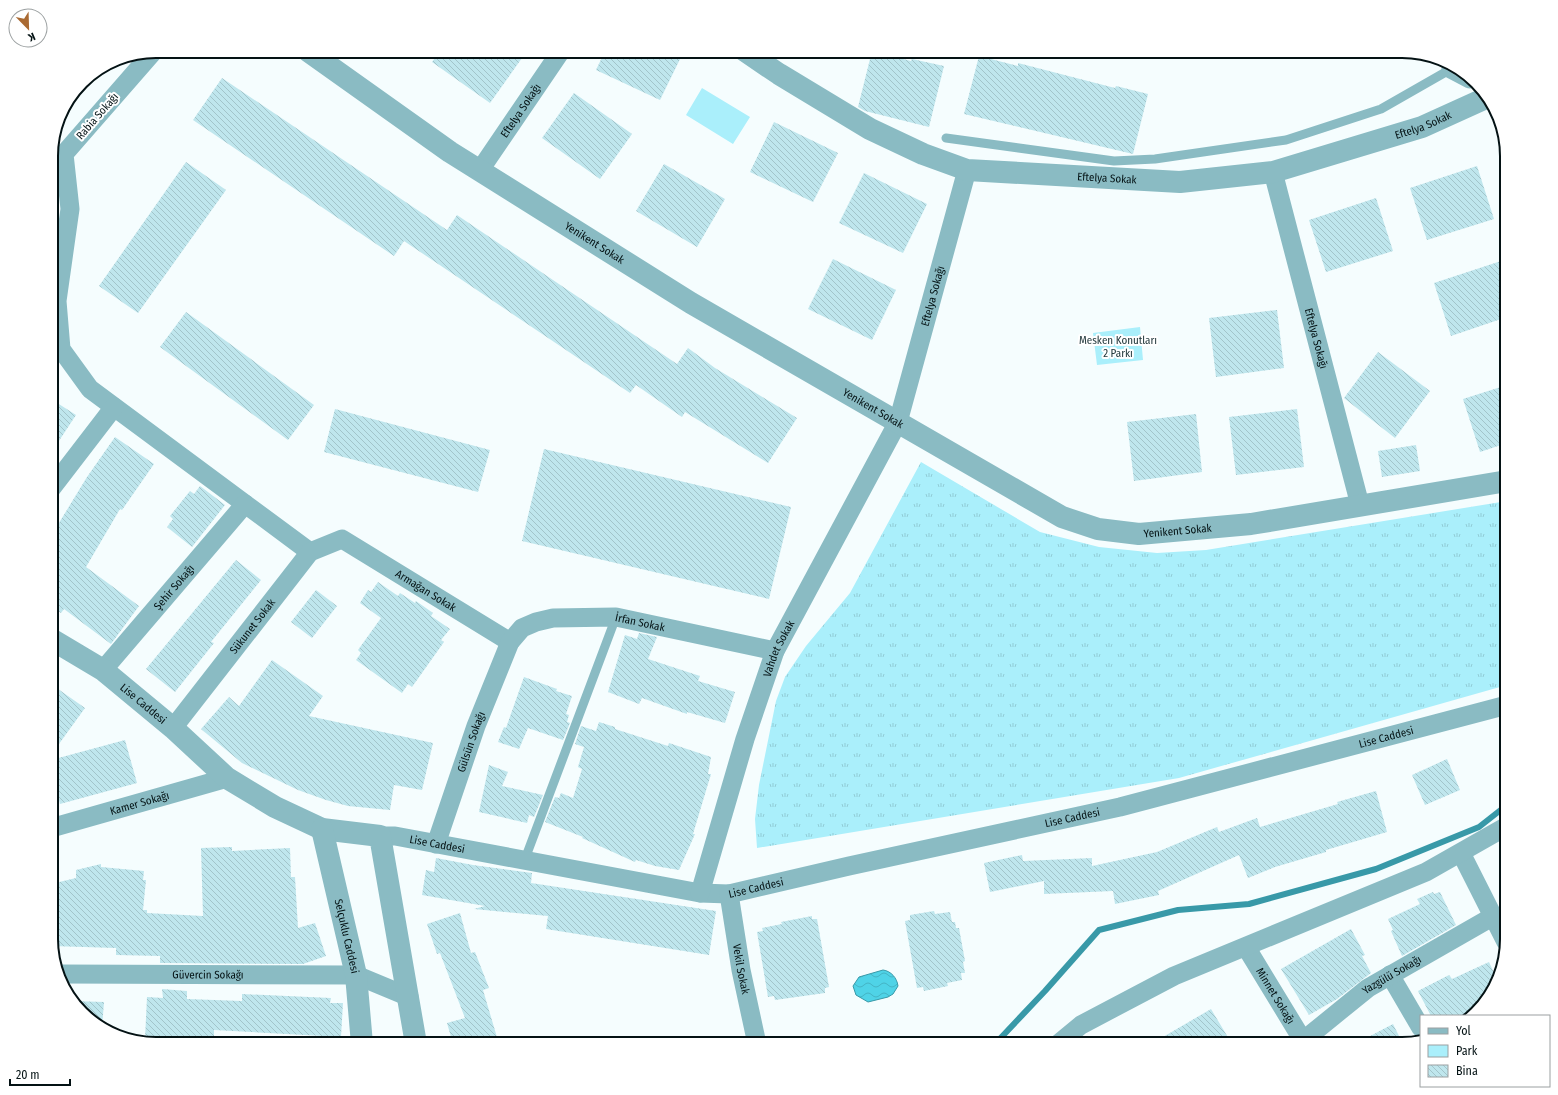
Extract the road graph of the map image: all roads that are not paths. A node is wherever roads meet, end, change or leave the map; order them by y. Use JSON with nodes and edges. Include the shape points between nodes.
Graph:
{"nodes":[{"id":1,"x":318,"y":58,"type":"edge"},
{"id":2,"x":551,"y":58,"type":"edge"},
{"id":3,"x":755,"y":58,"type":"edge"},
{"id":4,"x":147,"y":59,"type":"edge"},
{"id":5,"x":1448,"y":70,"type":"edge"},
{"id":6,"x":1482,"y":100,"type":"edge"},
{"id":7,"x":946,"y":138,"type":"dead end"},
{"id":8,"x":480,"y":170,"type":"junction"},
{"id":9,"x":967,"y":170,"type":"junction"},
{"id":10,"x":1273,"y":172,"type":"junction"},
{"id":11,"x":58,"y":294,"type":"edge"},
{"id":12,"x":58,"y":313,"type":"edge"},
{"id":13,"x":114,"y":407,"type":"junction"},
{"id":14,"x":898,"y":422,"type":"junction"},
{"id":15,"x":58,"y":480,"type":"edge"},
{"id":16,"x":1500,"y":482,"type":"edge"},
{"id":17,"x":245,"y":504,"type":"junction"},
{"id":18,"x":1360,"y":505,"type":"junction"},
{"id":19,"x":342,"y":539,"type":"joint"},
{"id":20,"x":310,"y":552,"type":"junction"},
{"id":21,"x":616,"y":617,"type":"junction"},
{"id":22,"x":510,"y":642,"type":"junction"},
{"id":23,"x":58,"y":643,"type":"edge"},
{"id":24,"x":775,"y":651,"type":"junction"},
{"id":25,"x":103,"y":670,"type":"junction"},
{"id":26,"x":1500,"y":710,"type":"edge"},
{"id":27,"x":173,"y":728,"type":"junction"},
{"id":28,"x":227,"y":778,"type":"junction"},
{"id":29,"x":58,"y":826,"type":"edge"},
{"id":30,"x":322,"y":829,"type":"junction"},
{"id":31,"x":1500,"y":830,"type":"edge"},
{"id":32,"x":380,"y":836,"type":"junction"},
{"id":33,"x":436,"y":844,"type":"junction"},
{"id":34,"x":1461,"y":853,"type":"junction"},
{"id":35,"x":525,"y":860,"type":"junction"},
{"id":36,"x":700,"y":892,"type":"junction"},
{"id":37,"x":730,"y":894,"type":"junction"},
{"id":38,"x":1492,"y":917,"type":"junction"},
{"id":39,"x":1500,"y":931,"type":"edge"},
{"id":40,"x":1246,"y":947,"type":"junction"},
{"id":41,"x":64,"y":974,"type":"edge"},
{"id":42,"x":356,"y":975,"type":"junction"},
{"id":43,"x":1390,"y":975,"type":"junction"},
{"id":44,"x":409,"y":996,"type":"junction"},
{"id":45,"x":1420,"y":1026,"type":"edge"},
{"id":46,"x":361,"y":1037,"type":"edge"},
{"id":47,"x":415,"y":1037,"type":"edge"},
{"id":48,"x":755,"y":1037,"type":"edge"},
{"id":49,"x":1067,"y":1037,"type":"edge"},
{"id":50,"x":1299,"y":1037,"type":"edge"},
{"id":51,"x":1310,"y":1037,"type":"edge"}],
"edges":[{"from":1,"to":8,"type":"street","name":"Yenikent Sokak"},
{"from":2,"to":8,"type":"street","name":"Eftelya Sokağı"},
{"from":3,"to":9,"type":"street","name":"Eftelya Sokak","via":[[870,129],[924,154]]},
{"from":4,"to":11,"type":"street","name":"Rabia Sokağı","via":[[64,154],[70,209]]},
{"from":5,"to":7,"type":"lane","via":[[1380,109],[1286,140],[1154,159],[1114,161]]},
{"from":6,"to":10,"type":"street","name":"Eftelya Sokak","via":[[1422,127]]},
{"from":8,"to":14,"type":"street","name":"Yenikent Sokak","via":[[691,303]]},
{"from":9,"to":10,"type":"street","name":"Eftelya Sokak","via":[[1180,182]]},
{"from":9,"to":14,"type":"street","name":"Eftelya Sokağı"},
{"from":10,"to":18,"type":"street","name":"Eftelya Sokağı"},
{"from":12,"to":13,"type":"street","name":"Rabia Sokağı","via":[[61,349],[90,389]]},
{"from":13,"to":15,"type":"street"},
{"from":13,"to":17,"type":"street","name":"Rabia Sokağı"},
{"from":14,"to":18,"type":"street","name":"Yenikent Sokak","via":[[1062,517],[1098,529],[1139,534],[1251,524]]},
{"from":14,"to":24,"type":"street","name":"Vahdet Sokak"},
{"from":16,"to":18,"type":"street","name":"Yenikent Sokak"},
{"from":17,"to":20,"type":"street","name":"Rabia Sokağı"},
{"from":17,"to":25,"type":"street","name":"Şehir Sokağı"},
{"from":19,"to":20,"type":"street","name":"Sükunet Sokak"},
{"from":19,"to":22,"type":"street","name":"Armağan Sokak"},
{"from":20,"to":27,"type":"street","name":"Sükunet Sokak"},
{"from":21,"to":22,"type":"street","name":"İrfan Sokak","via":[[568,617],[542,621],[522,628]]},
{"from":21,"to":24,"type":"street","name":"İrfan Sokak"},
{"from":21,"to":35,"type":"lane"},
{"from":22,"to":33,"type":"street","name":"Gülsün Sokağı","via":[[476,726]]},
{"from":23,"to":25,"type":"street","name":"Lise Caddesi"},
{"from":24,"to":36,"type":"street","name":"Vahdet Sokak","via":[[745,739]]},
{"from":25,"to":27,"type":"street","name":"Lise Caddesi"},
{"from":26,"to":37,"type":"street","name":"Lise Caddesi","via":[[1120,807]]},
{"from":27,"to":28,"type":"street","name":"Lise Caddesi"},
{"from":28,"to":29,"type":"street","name":"Kamer Sokağı"},
{"from":28,"to":30,"type":"street","name":"Lise Caddesi","via":[[275,807]]},
{"from":30,"to":32,"type":"street","name":"Lise Caddesi"},
{"from":30,"to":42,"type":"street","name":"Selçuklu Caddesi"},
{"from":31,"to":34,"type":"street"},
{"from":32,"to":33,"type":"street","name":"Lise Caddesi","via":[[395,836]]},
{"from":32,"to":44,"type":"street"},
{"from":33,"to":35,"type":"street","name":"Lise Caddesi"},
{"from":34,"to":38,"type":"street"},
{"from":34,"to":40,"type":"street","via":[[1426,872]]},
{"from":35,"to":36,"type":"street","name":"Lise Caddesi"},
{"from":36,"to":37,"type":"street","name":"Lise Caddesi"},
{"from":37,"to":48,"type":"street","name":"Vekil Sokak","via":[[741,970]]},
{"from":38,"to":39,"type":"street"},
{"from":38,"to":43,"type":"street","name":"Yazgülü Sokağı"},
{"from":40,"to":49,"type":"street","via":[[1174,976],[1082,1025]]},
{"from":40,"to":50,"type":"street","name":"Minnet Sokağı"},
{"from":41,"to":42,"type":"street","name":"Güvercin Sokağı"},
{"from":42,"to":44,"type":"street"},
{"from":42,"to":46,"type":"street","name":"Selçuklu Caddesi"},
{"from":43,"to":45,"type":"street"},
{"from":43,"to":51,"type":"street","name":"Yazgülü Sokağı","via":[[1368,988]]},
{"from":44,"to":47,"type":"street"}]}
